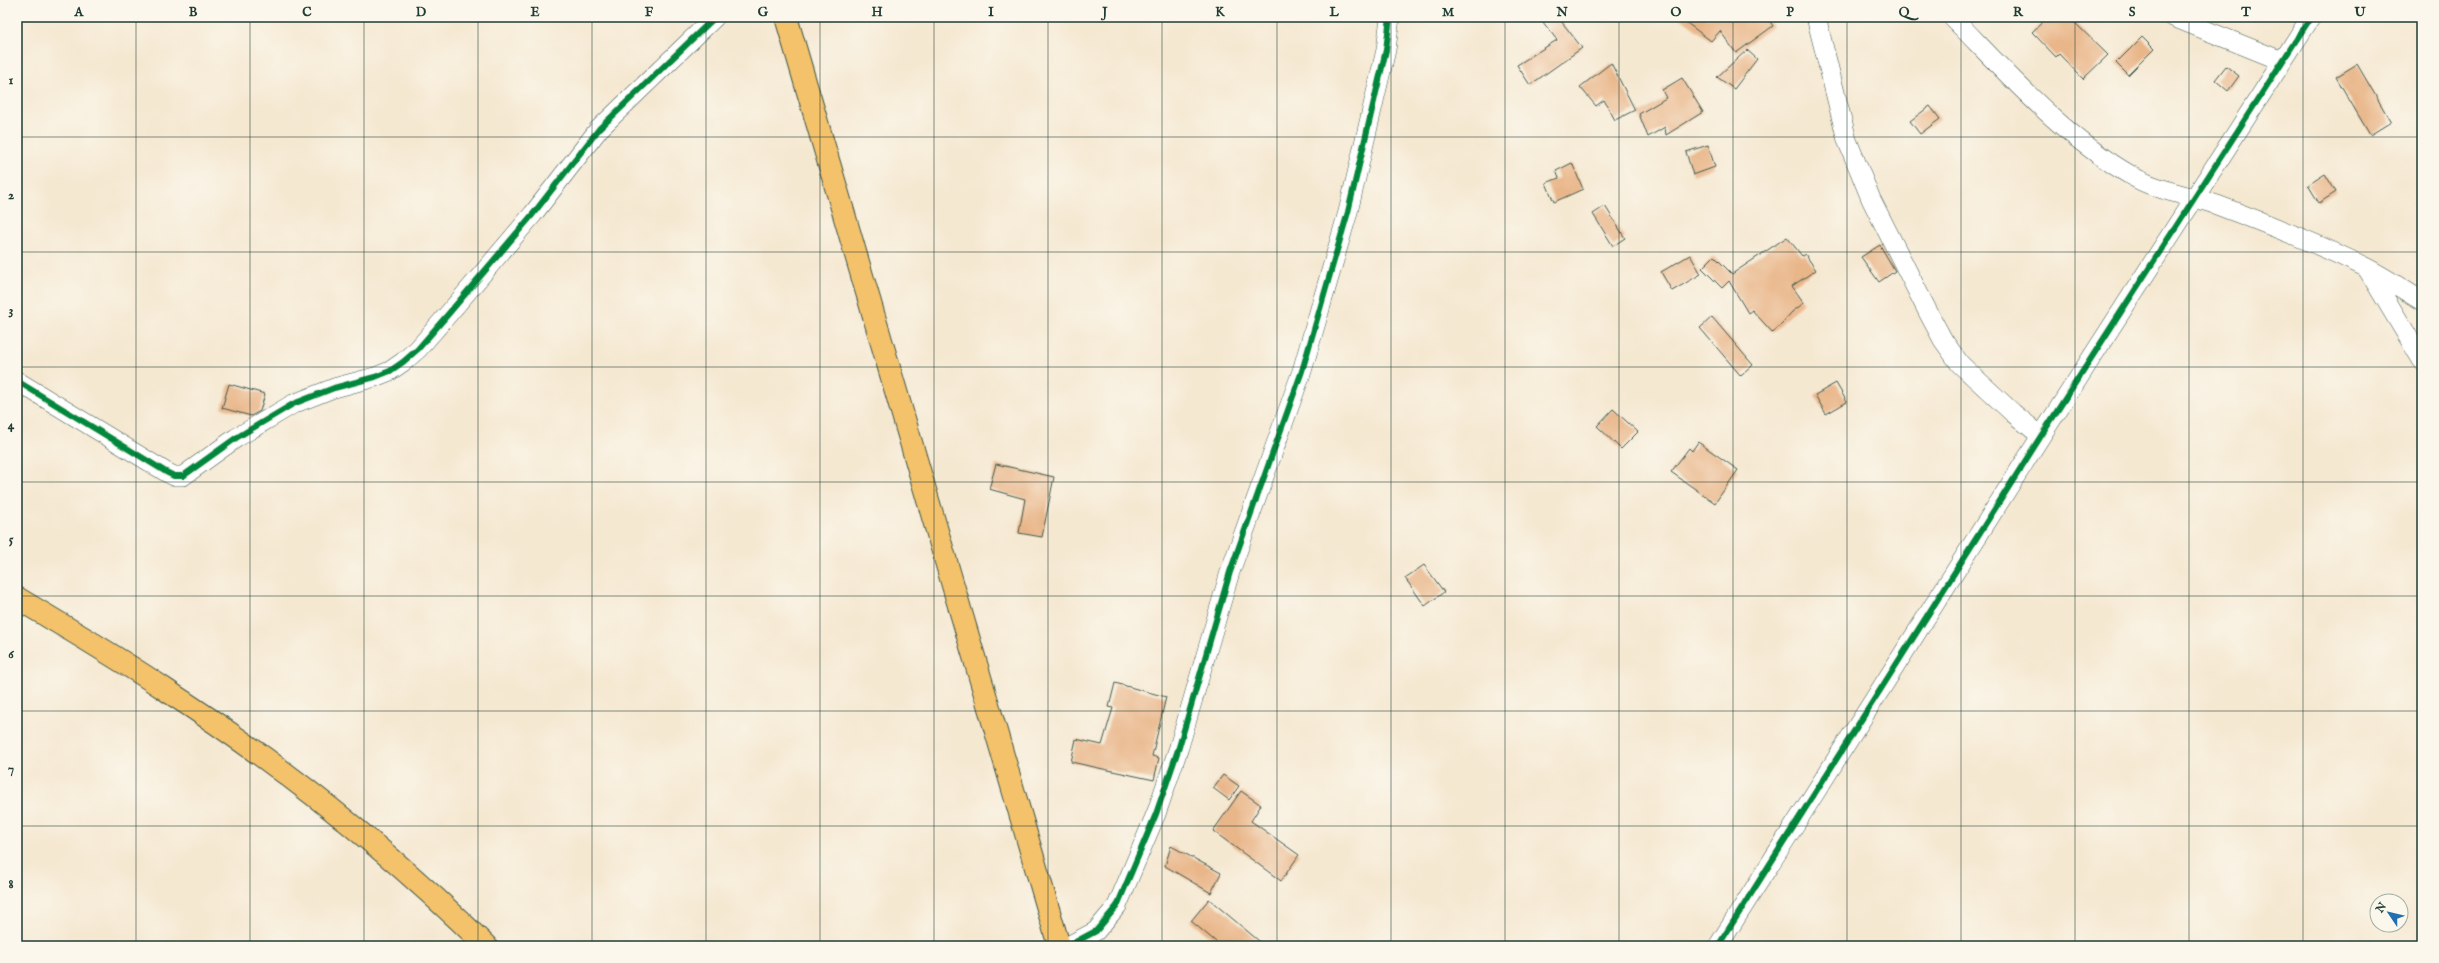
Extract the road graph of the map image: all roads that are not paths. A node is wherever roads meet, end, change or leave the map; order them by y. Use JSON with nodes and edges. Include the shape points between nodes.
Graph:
{"nodes":[{"id":1,"x":715,"y":17,"type":"edge"},
{"id":2,"x":786,"y":17,"type":"edge"},
{"id":3,"x":1390,"y":17,"type":"edge"},
{"id":4,"x":1816,"y":17,"type":"edge"},
{"id":5,"x":1952,"y":17,"type":"edge"},
{"id":6,"x":2173,"y":17,"type":"edge"},
{"id":7,"x":2311,"y":17,"type":"edge"},
{"id":8,"x":2282,"y":61,"type":"junction"},
{"id":9,"x":2196,"y":197,"type":"junction"},
{"id":10,"x":2368,"y":268,"type":"junction"},
{"id":11,"x":2422,"y":300,"type":"edge"},
{"id":12,"x":2422,"y":360,"type":"edge"},
{"id":13,"x":17,"y":382,"type":"edge"},
{"id":14,"x":2041,"y":436,"type":"junction"},
{"id":15,"x":17,"y":598,"type":"edge"},
{"id":16,"x":486,"y":946,"type":"edge"},
{"id":17,"x":1059,"y":946,"type":"edge"},
{"id":18,"x":1068,"y":946,"type":"edge"},
{"id":19,"x":1718,"y":946,"type":"edge"}],
"edges":[{"from":1,"to":13,"type":"street","via":[[599,129],[533,214],[418,349],[390,370],[293,404],[236,438],[183,476],[174,476],[166,472]]},
{"from":2,"to":17,"type":"main road"},
{"from":3,"to":18,"type":"street","via":[[1386,50],[1348,212],[1302,371],[1230,572],[1179,747],[1156,814],[1117,906],[1096,932]]},
{"from":4,"to":14,"type":"street","via":[[1847,140],[1871,198],[1943,340],[1960,364]]},
{"from":5,"to":9,"type":"street","via":[[2060,126],[2098,155],[2133,177],[2157,187]]},
{"from":6,"to":8,"type":"street"},
{"from":7,"to":8,"type":"street"},
{"from":8,"to":9,"type":"street"},
{"from":9,"to":10,"type":"street","via":[[2283,230]]},
{"from":9,"to":14,"type":"street"},
{"from":10,"to":11,"type":"street"},
{"from":10,"to":12,"type":"street"},
{"from":14,"to":19,"type":"street"},
{"from":15,"to":16,"type":"main road","via":[[166,690],[235,737],[317,799]]}]}
